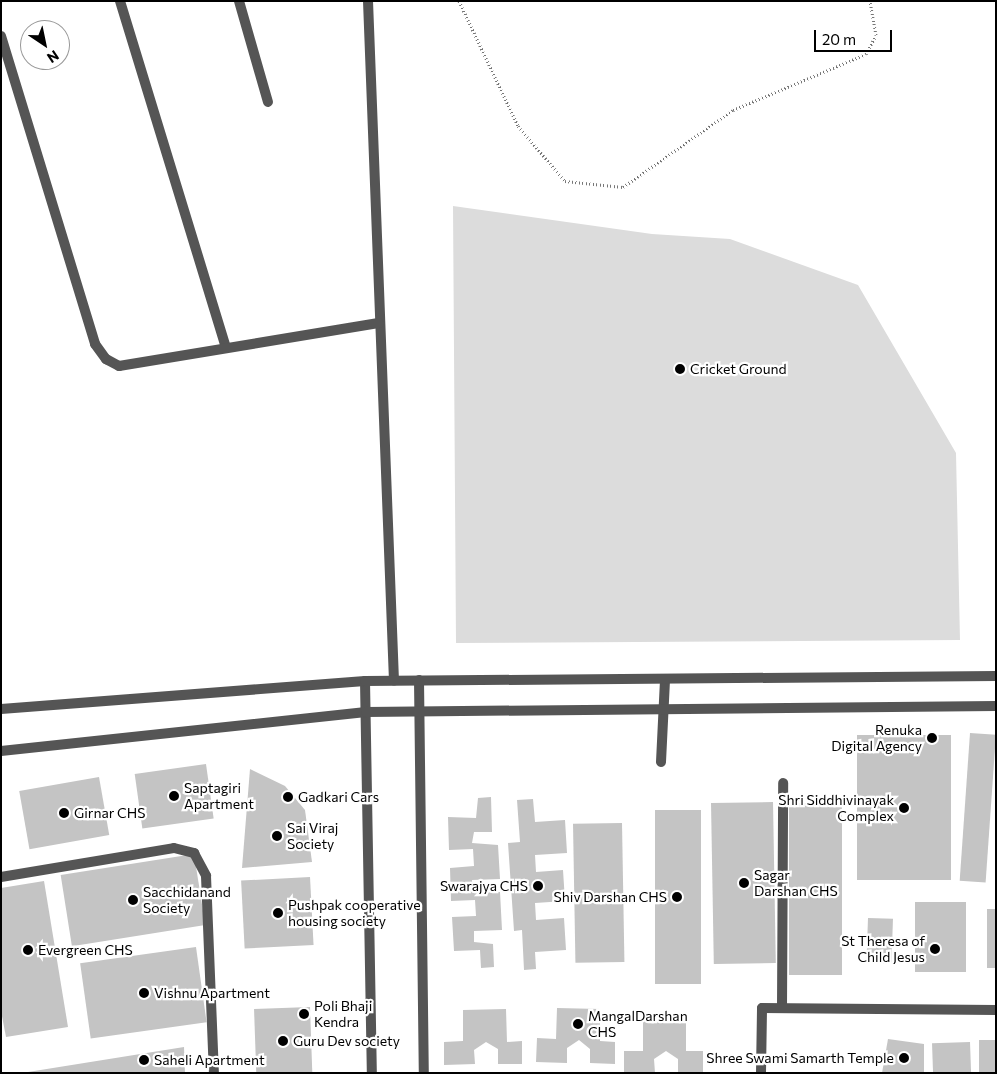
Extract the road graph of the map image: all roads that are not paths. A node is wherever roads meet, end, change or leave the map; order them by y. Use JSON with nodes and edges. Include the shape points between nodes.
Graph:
{"nodes":[{"id":1,"x":120,"y":1,"type":"edge"},
{"id":2,"x":239,"y":1,"type":"edge"},
{"id":3,"x":368,"y":1,"type":"edge"},
{"id":4,"x":1,"y":36,"type":"edge"},
{"id":5,"x":268,"y":102,"type":"dead end"},
{"id":6,"x":378,"y":323,"type":"junction"},
{"id":7,"x":226,"y":347,"type":"junction"},
{"id":8,"x":996,"y":676,"type":"edge"},
{"id":9,"x":419,"y":680,"type":"junction"},
{"id":10,"x":366,"y":681,"type":"junction"},
{"id":11,"x":394,"y":681,"type":"junction"},
{"id":12,"x":665,"y":681,"type":"junction"},
{"id":13,"x":996,"y":706,"type":"edge"},
{"id":14,"x":1,"y":710,"type":"edge"},
{"id":15,"x":420,"y":711,"type":"junction"},
{"id":16,"x":664,"y":711,"type":"junction"},
{"id":17,"x":366,"y":712,"type":"junction"},
{"id":18,"x":1,"y":750,"type":"edge"},
{"id":19,"x":661,"y":762,"type":"dead end"},
{"id":20,"x":783,"y":783,"type":"dead end"},
{"id":21,"x":1,"y":877,"type":"edge"},
{"id":22,"x":782,"y":1008,"type":"junction"},
{"id":23,"x":996,"y":1010,"type":"edge"},
{"id":24,"x":214,"y":1073,"type":"edge"},
{"id":25,"x":372,"y":1073,"type":"edge"},
{"id":26,"x":424,"y":1073,"type":"edge"},
{"id":27,"x":761,"y":1073,"type":"edge"}],
"edges":[{"from":1,"to":7,"type":"street"},
{"from":2,"to":5,"type":"street"},
{"from":3,"to":6,"type":"street"},
{"from":4,"to":7,"type":"street","via":[[95,344],[106,359],[119,366]]},
{"from":6,"to":7,"type":"street"},
{"from":6,"to":11,"type":"street"},
{"from":8,"to":12,"type":"street"},
{"from":9,"to":11,"type":"street"},
{"from":9,"to":12,"type":"street"},
{"from":9,"to":15,"type":"street"},
{"from":10,"to":11,"type":"street"},
{"from":10,"to":14,"type":"street"},
{"from":10,"to":17,"type":"street"},
{"from":12,"to":16,"type":"street"},
{"from":13,"to":16,"type":"street"},
{"from":15,"to":16,"type":"street"},
{"from":15,"to":17,"type":"street"},
{"from":15,"to":26,"type":"street"},
{"from":16,"to":19,"type":"street"},
{"from":17,"to":18,"type":"street"},
{"from":17,"to":25,"type":"street"},
{"from":20,"to":22,"type":"street"},
{"from":21,"to":24,"type":"street","via":[[174,848],[194,853],[206,876]]},
{"from":22,"to":23,"type":"street"},
{"from":22,"to":27,"type":"street","via":[[762,1008]]}]}
